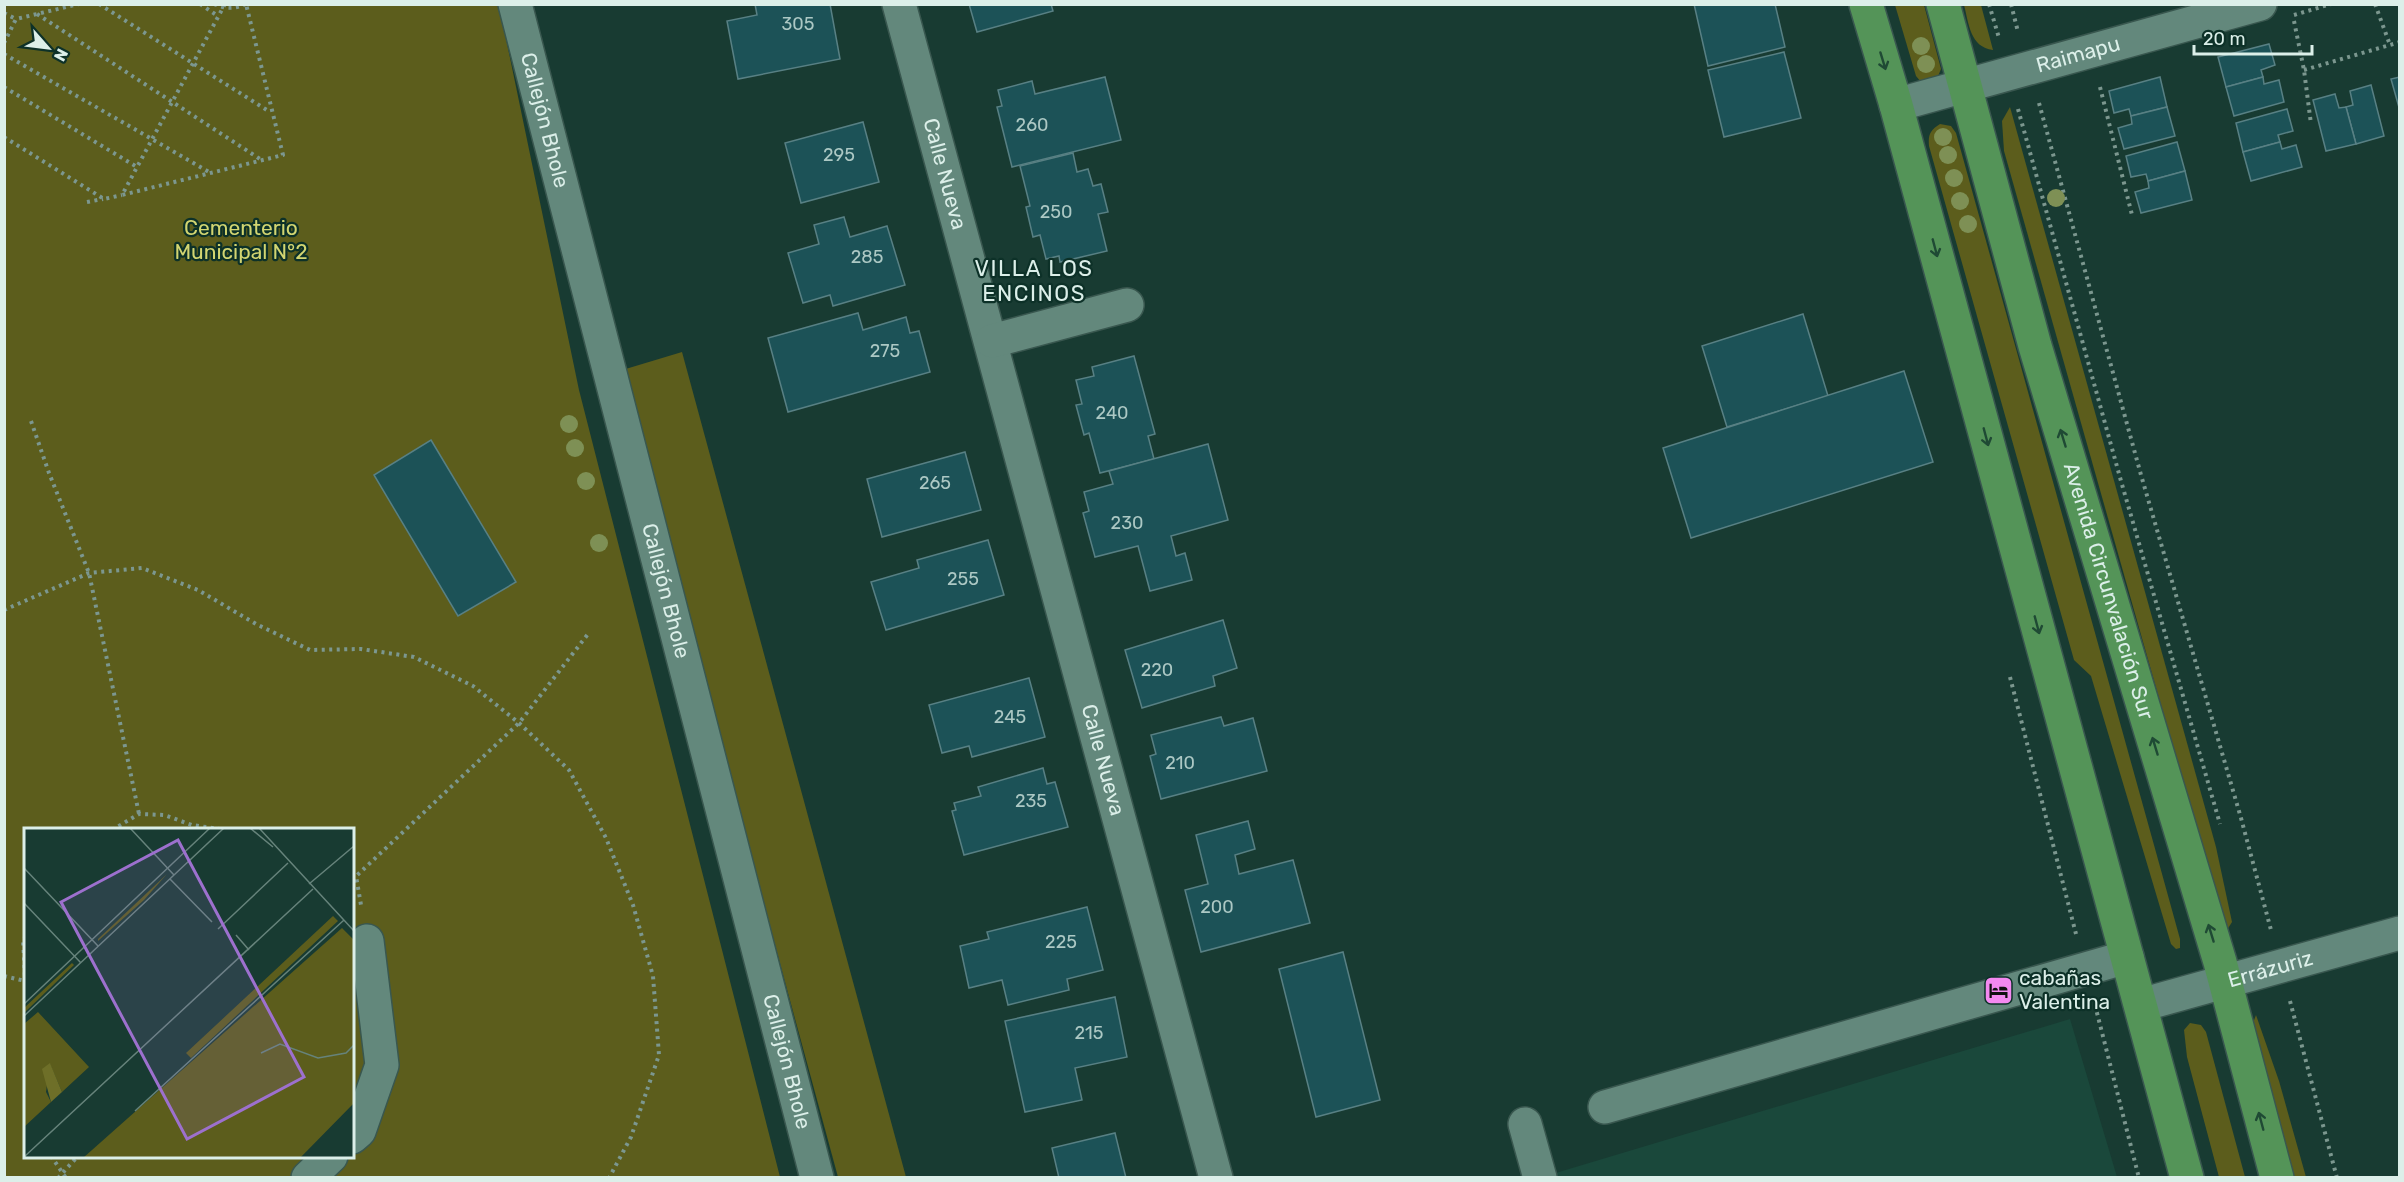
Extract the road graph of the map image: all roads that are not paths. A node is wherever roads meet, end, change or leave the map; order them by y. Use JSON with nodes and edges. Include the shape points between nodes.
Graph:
{"nodes":[{"id":1,"x":515,"y":4,"type":"edge"},
{"id":2,"x":899,"y":4,"type":"edge"},
{"id":3,"x":1866,"y":4,"type":"edge"},
{"id":4,"x":1943,"y":4,"type":"edge"},
{"id":5,"x":2260,"y":4,"type":"edge"},
{"id":6,"x":1965,"y":86,"type":"junction"},
{"id":7,"x":1896,"y":105,"type":"junction"},
{"id":8,"x":1127,"y":305,"type":"dead end"},
{"id":9,"x":992,"y":341,"type":"junction"},
{"id":10,"x":2400,"y":933,"type":"edge"},
{"id":11,"x":367,"y":941,"type":"dead end"},
{"id":12,"x":2127,"y":957,"type":"junction"},
{"id":13,"x":2224,"y":983,"type":"junction"},
{"id":14,"x":2141,"y":1005,"type":"junction"},
{"id":15,"x":1605,"y":1107,"type":"dead end"},
{"id":16,"x":1525,"y":1124,"type":"dead end"},
{"id":17,"x":354,"y":1135,"type":"edge"},
{"id":18,"x":329,"y":1158,"type":"edge"},
{"id":19,"x":308,"y":1178,"type":"edge"},
{"id":20,"x":818,"y":1178,"type":"edge"},
{"id":21,"x":1216,"y":1178,"type":"edge"},
{"id":22,"x":1540,"y":1178,"type":"edge"},
{"id":23,"x":2187,"y":1178,"type":"edge"},
{"id":24,"x":2277,"y":1178,"type":"edge"}],
"edges":[{"from":1,"to":20,"type":"street","name":"Callejón Bhole"},
{"from":2,"to":9,"type":"street","name":"Calle Nueva"},
{"from":3,"to":7,"type":"main road","one_way":true},
{"from":4,"to":6,"type":"main road","name":"Avenida Circunvalación Sur"},
{"from":5,"to":6,"type":"street","name":"Raimapu"},
{"from":6,"to":7,"type":"street","name":"Raimapu"},
{"from":13,"to":6,"type":"main road","name":"Avenida Circunvalación Sur","one_way":true,"via":[[2035,346]]},
{"from":7,"to":12,"type":"main road","one_way":true},
{"from":8,"to":9,"type":"street"},
{"from":9,"to":21,"type":"street","name":"Calle Nueva"},
{"from":10,"to":13,"type":"street","name":"Errázuriz"},
{"from":11,"to":17,"type":"street","via":[[382,1065],[359,1131]]},
{"from":12,"to":14,"type":"main road"},
{"from":12,"to":15,"type":"street"},
{"from":13,"to":14,"type":"street","name":"Errázuriz"},
{"from":24,"to":13,"type":"main road","name":"Avenida Circunvalación Sur","one_way":true},
{"from":14,"to":23,"type":"main road"},
{"from":16,"to":22,"type":"street"},
{"from":18,"to":19,"type":"street"}]}
